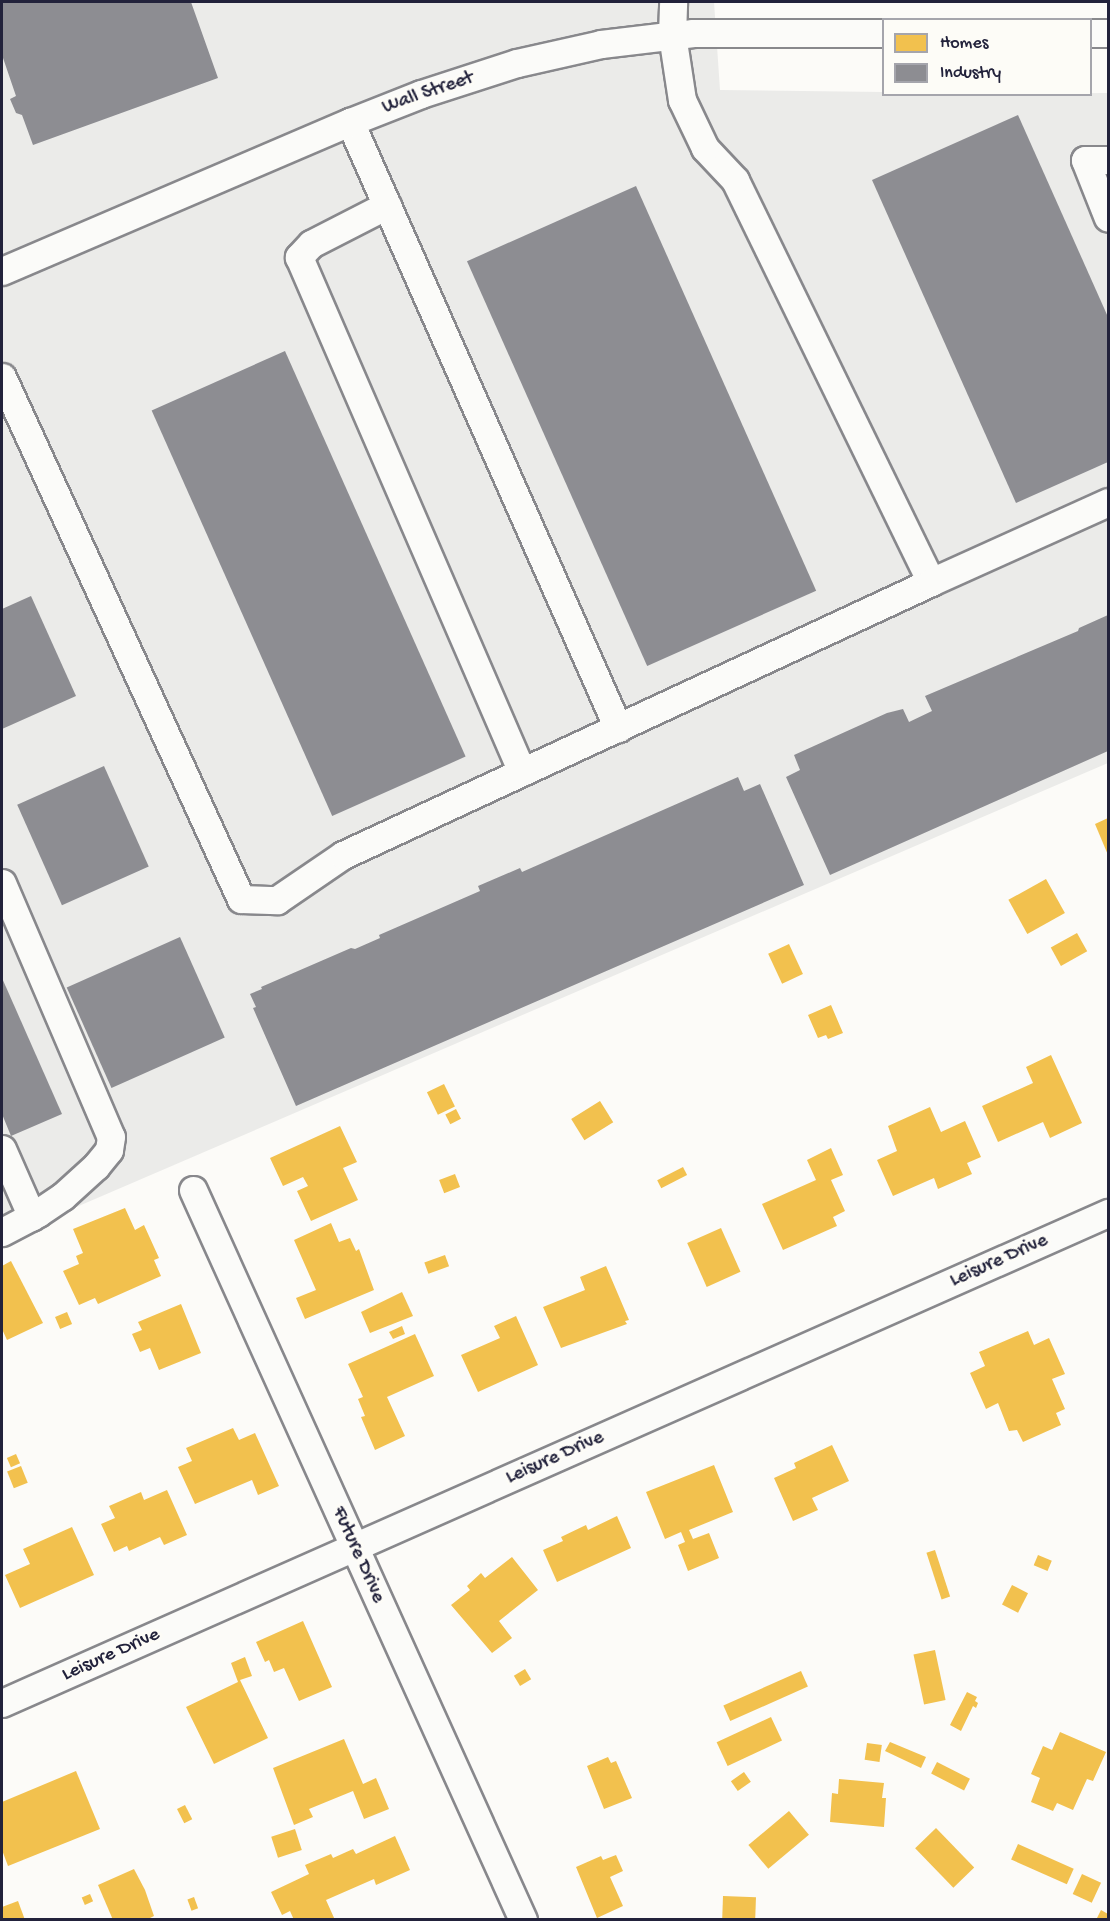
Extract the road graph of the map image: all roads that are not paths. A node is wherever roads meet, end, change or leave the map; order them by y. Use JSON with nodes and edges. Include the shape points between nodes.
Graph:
{"nodes":[{"id":1,"x":673,"y":2,"type":"edge"},
{"id":2,"x":882,"y":33,"type":"edge"},
{"id":3,"x":1092,"y":33,"type":"edge"},
{"id":4,"x":1108,"y":33,"type":"edge"},
{"id":5,"x":672,"y":35,"type":"junction"},
{"id":6,"x":350,"y":122,"type":"junction"},
{"id":7,"x":1108,"y":160,"type":"edge"},
{"id":8,"x":387,"y":205,"type":"junction"},
{"id":9,"x":1108,"y":218,"type":"edge"},
{"id":10,"x":2,"y":271,"type":"edge"},
{"id":11,"x":2,"y":377,"type":"edge"},
{"id":12,"x":1108,"y":502,"type":"edge"},
{"id":13,"x":931,"y":582,"type":"junction"},
{"id":14,"x":618,"y":728,"type":"junction"},
{"id":15,"x":522,"y":772,"type":"junction"},
{"id":16,"x":2,"y":883,"type":"edge"},
{"id":17,"x":2,"y":1149,"type":"edge"},
{"id":18,"x":193,"y":1191,"type":"dead end"},
{"id":19,"x":1108,"y":1213,"type":"edge"},
{"id":20,"x":32,"y":1217,"type":"junction"},
{"id":21,"x":2,"y":1232,"type":"edge"},
{"id":22,"x":354,"y":1546,"type":"junction"},
{"id":23,"x":2,"y":1703,"type":"edge"},
{"id":24,"x":523,"y":1920,"type":"edge"}],
"edges":[{"from":1,"to":5,"type":"street"},
{"from":2,"to":5,"type":"street","name":"Wall Street"},
{"from":3,"to":4,"type":"street"},
{"from":5,"to":6,"type":"street","name":"Wall Street","via":[[601,44],[517,63]]},
{"from":5,"to":13,"type":"street","via":[[682,100],[705,148],[735,180]]},
{"from":6,"to":8,"type":"street"},
{"from":6,"to":10,"type":"street","name":"Wall Street"},
{"from":7,"to":9,"type":"street","via":[[1085,160]]},
{"from":8,"to":14,"type":"street"},
{"from":8,"to":15,"type":"street","via":[[311,244],[299,257]]},
{"from":11,"to":15,"type":"street","via":[[241,899],[277,900],[343,855]]},
{"from":12,"to":13,"type":"street"},
{"from":13,"to":14,"type":"street"},
{"from":14,"to":15,"type":"street"},
{"from":16,"to":20,"type":"street","via":[[111,1137],[109,1150],[96,1167]]},
{"from":17,"to":20,"type":"street"},
{"from":18,"to":22,"type":"street","name":"Future Drive"},
{"from":19,"to":22,"type":"street","name":"Leisure Drive"},
{"from":20,"to":21,"type":"street"},
{"from":22,"to":23,"type":"street","name":"Leisure Drive"},
{"from":22,"to":24,"type":"street","name":"Future Drive"}]}
